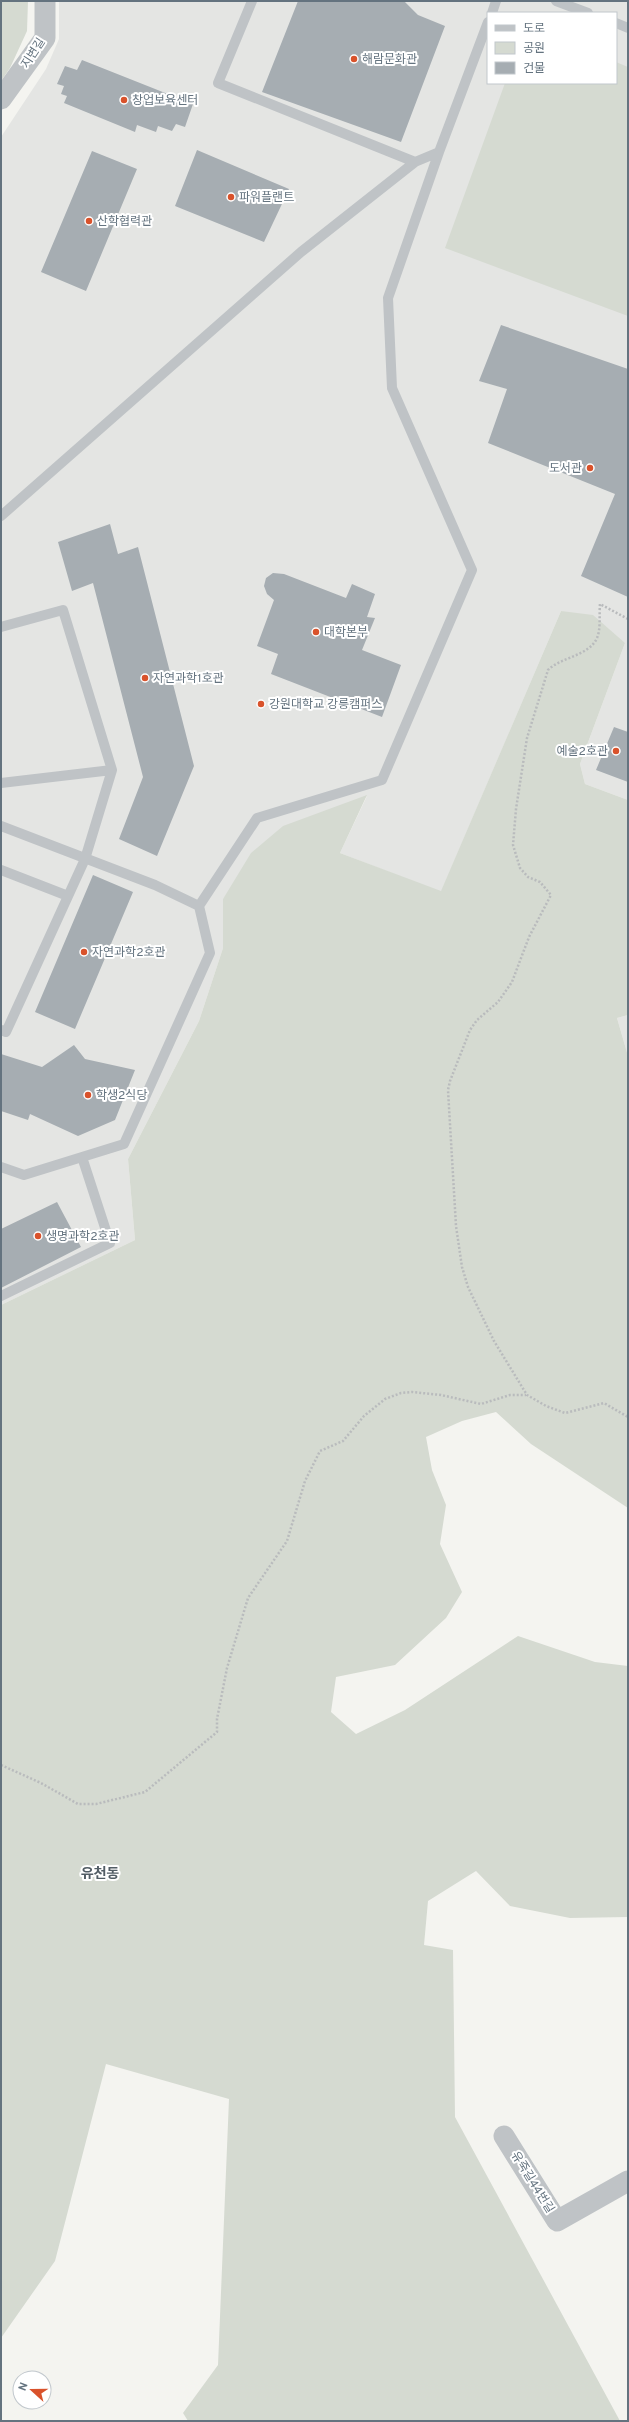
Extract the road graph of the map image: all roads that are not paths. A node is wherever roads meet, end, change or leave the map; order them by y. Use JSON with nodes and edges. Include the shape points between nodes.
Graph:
{"nodes":[{"id":1,"x":45,"y":1,"type":"edge"},
{"id":2,"x":252,"y":1,"type":"edge"},
{"id":3,"x":496,"y":1,"type":"edge"},
{"id":4,"x":556,"y":1,"type":"edge"},
{"id":5,"x":492,"y":12,"type":"edge"},
{"id":6,"x":585,"y":12,"type":"edge"},
{"id":7,"x":617,"y":23,"type":"edge"},
{"id":8,"x":487,"y":25,"type":"edge"},
{"id":9,"x":628,"y":28,"type":"edge"},
{"id":10,"x":1,"y":99,"type":"edge"},
{"id":11,"x":438,"y":152,"type":"junction"},
{"id":12,"x":415,"y":162,"type":"junction"},
{"id":13,"x":1,"y":516,"type":"edge"},
{"id":14,"x":1,"y":627,"type":"edge"},
{"id":15,"x":112,"y":770,"type":"junction"},
{"id":16,"x":1,"y":783,"type":"edge"},
{"id":17,"x":1,"y":826,"type":"edge"},
{"id":18,"x":85,"y":859,"type":"junction"},
{"id":19,"x":1,"y":870,"type":"edge"},
{"id":20,"x":68,"y":896,"type":"junction"},
{"id":21,"x":199,"y":906,"type":"junction"},
{"id":22,"x":1,"y":1030,"type":"edge"},
{"id":23,"x":82,"y":1157,"type":"junction"},
{"id":24,"x":1,"y":1167,"type":"edge"},
{"id":25,"x":1,"y":1296,"type":"edge"},
{"id":26,"x":504,"y":2136,"type":"dead end"},
{"id":27,"x":628,"y":2181,"type":"edge"}],
"edges":[{"from":1,"to":10,"type":"street","name":"지변길","via":[[45,38]]},
{"from":2,"to":12,"type":"lane","via":[[218,83]]},
{"from":3,"to":5,"type":"lane"},
{"from":4,"to":6,"type":"lane"},
{"from":7,"to":9,"type":"lane"},
{"from":8,"to":11,"type":"lane"},
{"from":11,"to":12,"type":"lane"},
{"from":11,"to":21,"type":"lane","via":[[388,298],[392,388],[472,570],[382,780],[257,818]]},
{"from":12,"to":13,"type":"lane","via":[[301,252]]},
{"from":14,"to":15,"type":"lane","via":[[63,610]]},
{"from":15,"to":16,"type":"lane"},
{"from":15,"to":18,"type":"lane"},
{"from":17,"to":18,"type":"lane"},
{"from":18,"to":20,"type":"lane"},
{"from":18,"to":21,"type":"lane","via":[[155,885]]},
{"from":19,"to":20,"type":"lane"},
{"from":20,"to":22,"type":"lane","via":[[6,1032]]},
{"from":21,"to":23,"type":"lane","via":[[210,954],[124,1144]]},
{"from":23,"to":24,"type":"lane","via":[[24,1175]]},
{"from":23,"to":25,"type":"lane","via":[[110,1243]]},
{"from":26,"to":27,"type":"street","name":"유죽길44번길","via":[[557,2221]]}]}
